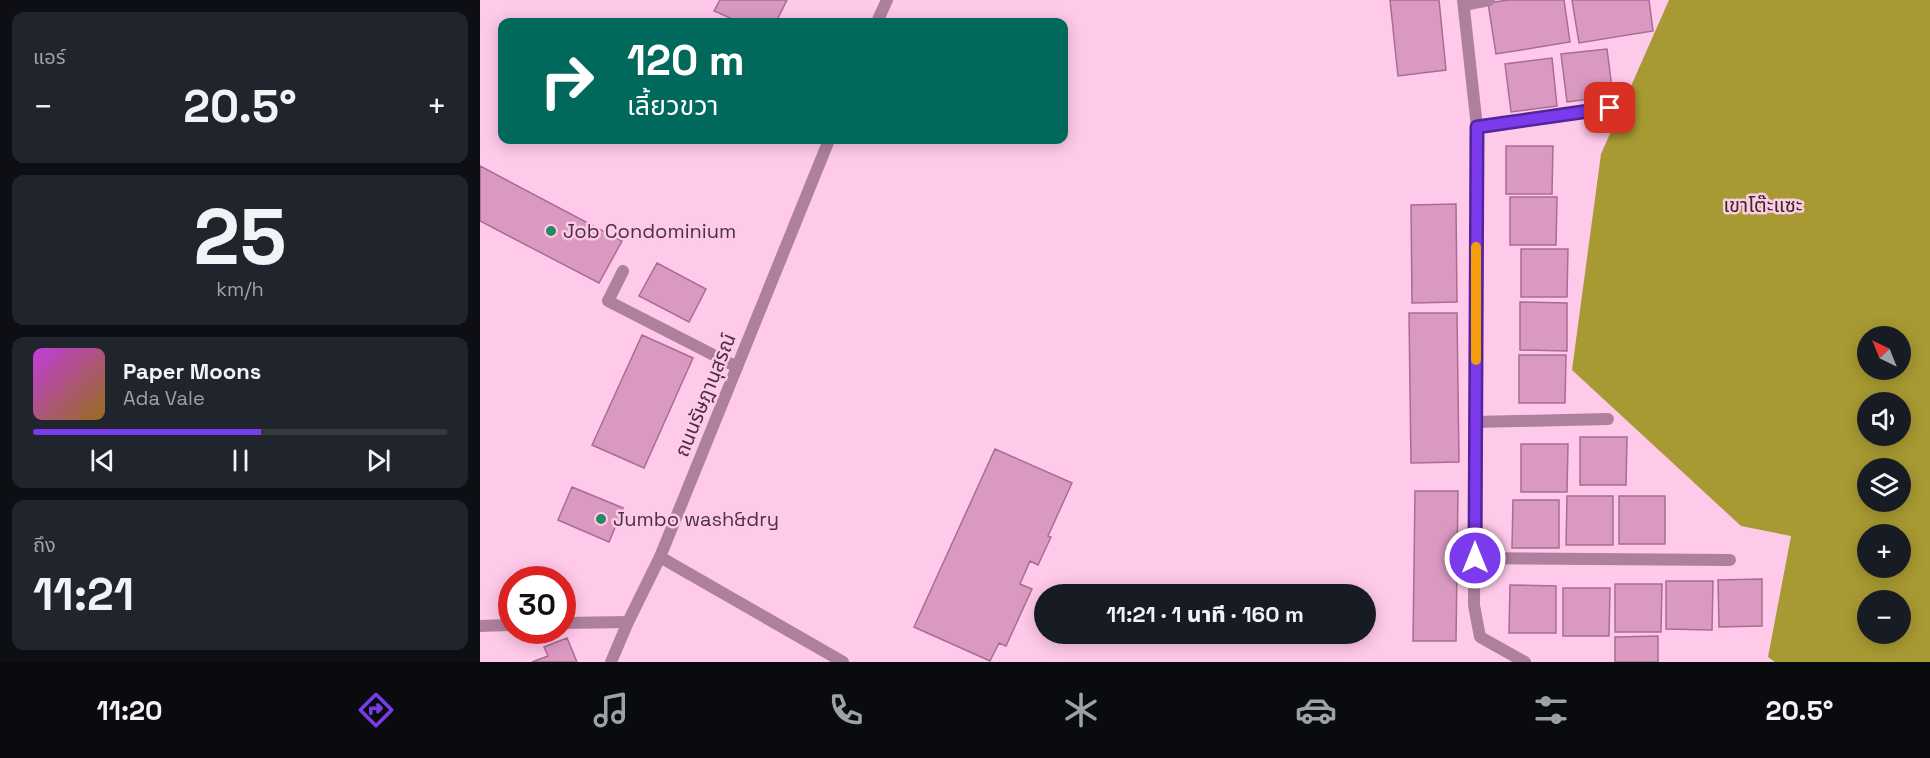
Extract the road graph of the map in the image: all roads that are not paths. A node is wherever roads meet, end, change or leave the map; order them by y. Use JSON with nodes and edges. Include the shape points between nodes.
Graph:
{"nodes":[{"id":1,"x":887,"y":0,"type":"edge"},
{"id":2,"x":1489,"y":0,"type":"edge"},
{"id":3,"x":1464,"y":2,"type":"edge"},
{"id":4,"x":879,"y":18,"type":"edge"},
{"id":5,"x":1610,"y":108,"type":"dead end"},
{"id":6,"x":1477,"y":127,"type":"junction"},
{"id":7,"x":827,"y":144,"type":"edge"},
{"id":8,"x":624,"y":271,"type":"dead end"},
{"id":9,"x":737,"y":367,"type":"junction"},
{"id":10,"x":1608,"y":419,"type":"dead end"},
{"id":11,"x":1475,"y":422,"type":"junction"},
{"id":12,"x":660,"y":557,"type":"junction"},
{"id":13,"x":1475,"y":558,"type":"junction"},
{"id":14,"x":1730,"y":560,"type":"dead end"},
{"id":15,"x":628,"y":622,"type":"junction"},
{"id":16,"x":576,"y":623,"type":"edge"},
{"id":17,"x":498,"y":625,"type":"edge"},
{"id":18,"x":480,"y":626,"type":"edge"},
{"id":19,"x":611,"y":662,"type":"edge"},
{"id":20,"x":843,"y":662,"type":"edge"},
{"id":21,"x":1525,"y":662,"type":"edge"}],
"edges":[{"from":1,"to":4,"type":"street"},
{"from":2,"to":3,"type":"street"},
{"from":3,"to":6,"type":"street"},
{"from":5,"to":6,"type":"street"},
{"from":6,"to":11,"type":"street"},
{"from":7,"to":9,"type":"street","name":"ถนนรัษฎานุสรณ์"},
{"from":8,"to":9,"type":"street","via":[[608,301]]},
{"from":9,"to":12,"type":"street","name":"ถนนรัษฎานุสรณ์"},
{"from":10,"to":11,"type":"street"},
{"from":11,"to":13,"type":"street"},
{"from":12,"to":15,"type":"street","name":"ถนนรัษฎานุสรณ์"},
{"from":12,"to":20,"type":"street"},
{"from":13,"to":14,"type":"street"},
{"from":13,"to":21,"type":"street","via":[[1474,605],[1480,637]]},
{"from":15,"to":16,"type":"street"},
{"from":15,"to":19,"type":"street","name":"ถนนรัษฎานุสรณ์"},
{"from":17,"to":18,"type":"street"}]}
